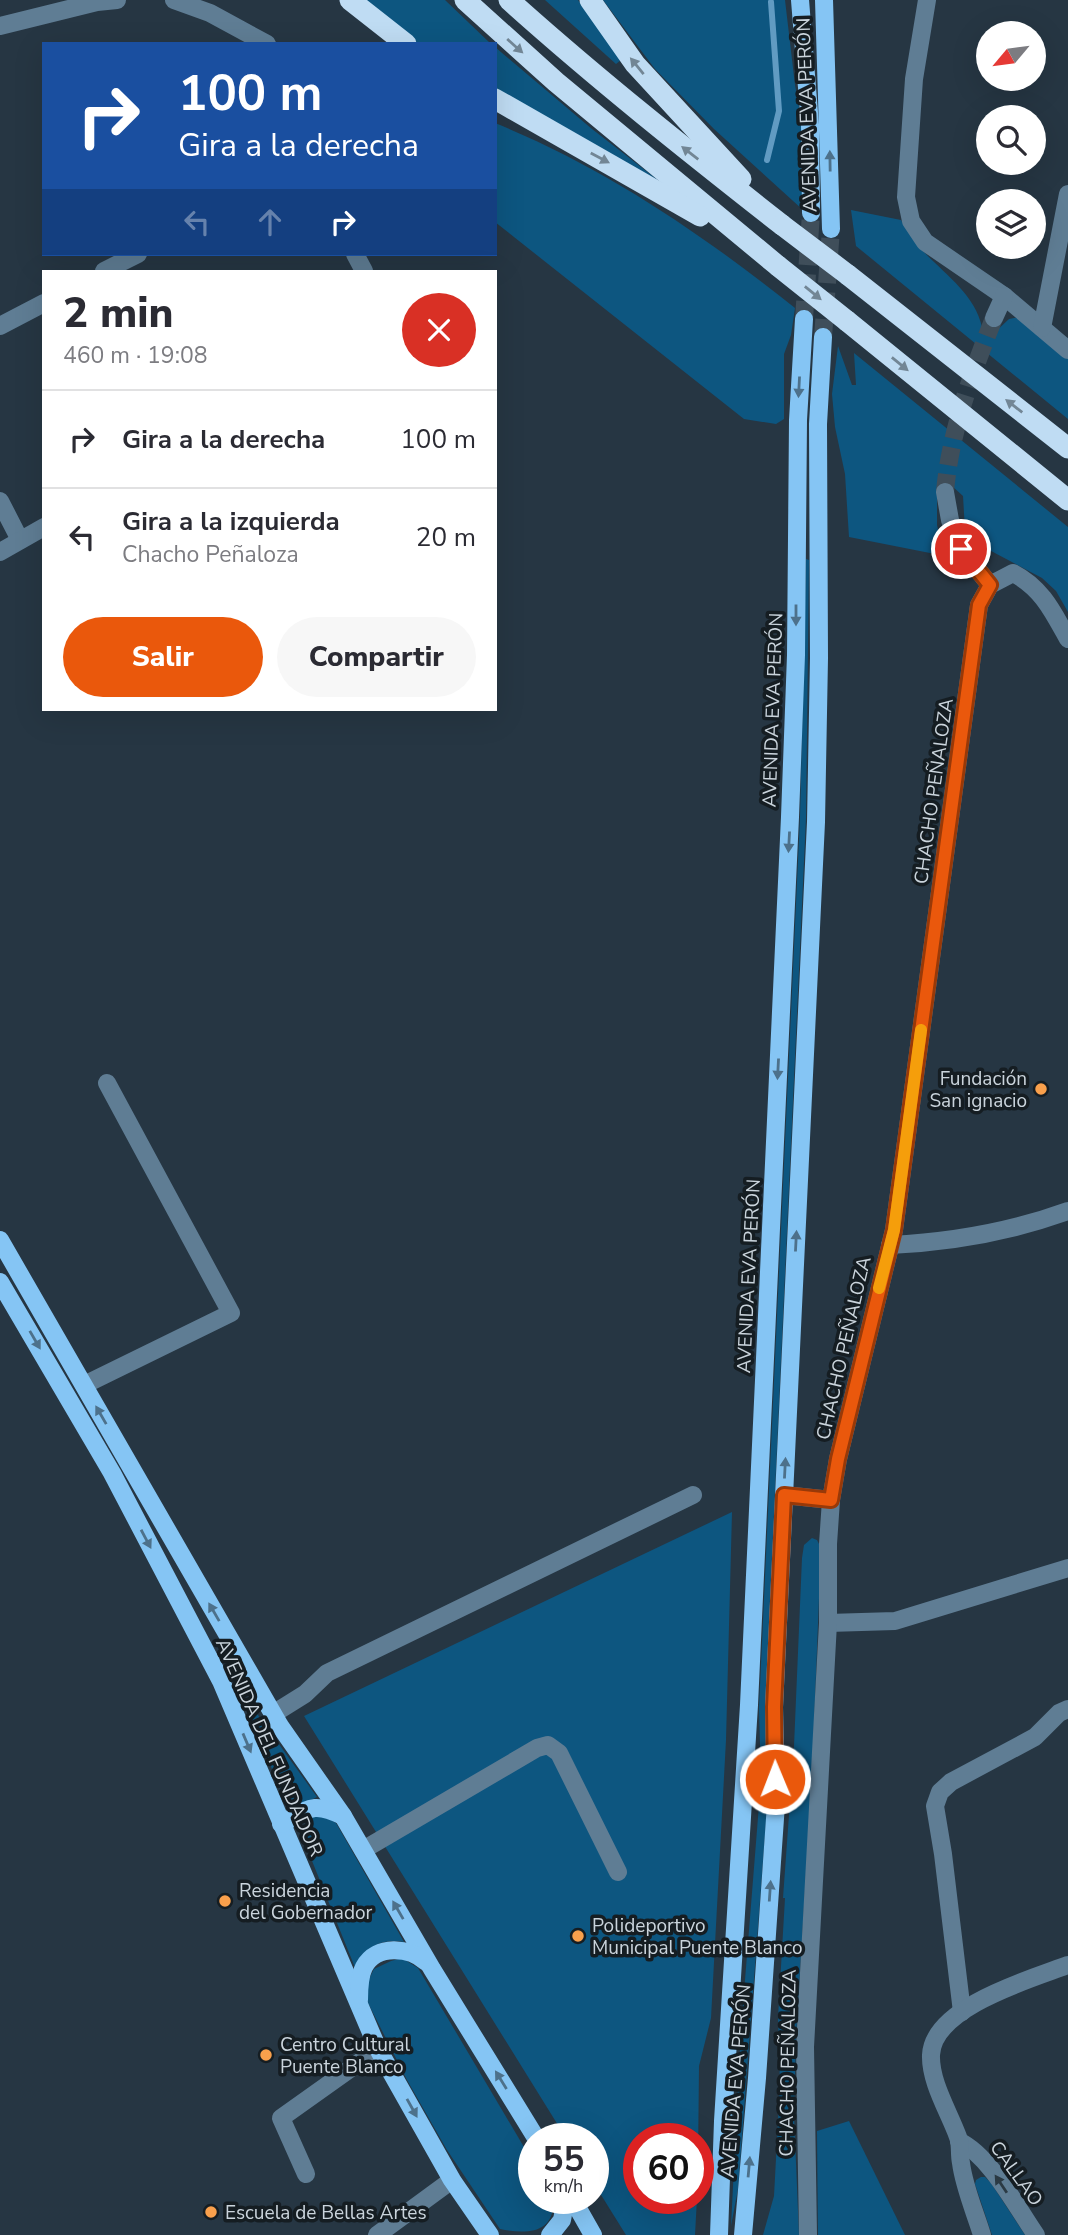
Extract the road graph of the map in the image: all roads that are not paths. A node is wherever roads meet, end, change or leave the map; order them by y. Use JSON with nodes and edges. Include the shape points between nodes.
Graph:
{"nodes":[{"id":1,"x":117,"y":0,"type":"edge"},
{"id":2,"x":174,"y":0,"type":"edge"},
{"id":3,"x":349,"y":0,"type":"edge"},
{"id":4,"x":465,"y":0,"type":"edge"},
{"id":5,"x":509,"y":0,"type":"edge"},
{"id":6,"x":590,"y":0,"type":"edge"},
{"id":7,"x":800,"y":0,"type":"edge"},
{"id":8,"x":824,"y":0,"type":"edge"},
{"id":9,"x":927,"y":0,"type":"edge"},
{"id":10,"x":0,"y":26,"type":"edge"},
{"id":11,"x":263,"y":42,"type":"edge"},
{"id":12,"x":379,"y":42,"type":"edge"},
{"id":13,"x":403,"y":42,"type":"edge"},
{"id":14,"x":497,"y":100,"type":"edge"},
{"id":15,"x":497,"y":110,"type":"edge"},
{"id":16,"x":540,"y":125,"type":"junction"},
{"id":17,"x":1068,"y":194,"type":"edge"},
{"id":18,"x":811,"y":213,"type":"tunnel mouth"},
{"id":19,"x":782,"y":225,"type":"junction"},
{"id":20,"x":831,"y":229,"type":"tunnel mouth"},
{"id":21,"x":134,"y":256,"type":"edge"},
{"id":22,"x":778,"y":266,"type":"junction"},
{"id":23,"x":106,"y":270,"type":"edge"},
{"id":24,"x":1004,"y":296,"type":"junction"},
{"id":25,"x":42,"y":304,"type":"edge"},
{"id":26,"x":994,"y":318,"type":"tunnel mouth"},
{"id":27,"x":804,"y":319,"type":"tunnel mouth"},
{"id":28,"x":0,"y":326,"type":"edge"},
{"id":29,"x":1042,"y":328,"type":"junction"},
{"id":30,"x":823,"y":337,"type":"tunnel mouth"},
{"id":31,"x":1068,"y":350,"type":"edge"},
{"id":32,"x":1068,"y":448,"type":"edge"},
{"id":33,"x":945,"y":492,"type":"tunnel mouth"},
{"id":34,"x":1068,"y":500,"type":"edge"},
{"id":35,"x":0,"y":501,"type":"edge"},
{"id":36,"x":42,"y":528,"type":"edge"},
{"id":37,"x":20,"y":540,"type":"junction"},
{"id":38,"x":0,"y":552,"type":"edge"},
{"id":39,"x":990,"y":585,"type":"junction"},
{"id":40,"x":1068,"y":639,"type":"edge"},
{"id":41,"x":107,"y":1083,"type":"dead end"},
{"id":42,"x":1068,"y":1211,"type":"edge"},
{"id":43,"x":0,"y":1240,"type":"edge"},
{"id":44,"x":890,"y":1245,"type":"junction"},
{"id":45,"x":0,"y":1282,"type":"edge"},
{"id":46,"x":84,"y":1385,"type":"junction"},
{"id":47,"x":693,"y":1495,"type":"dead end"},
{"id":48,"x":784,"y":1495,"type":"junction"},
{"id":49,"x":831,"y":1500,"type":"junction"},
{"id":50,"x":1068,"y":1568,"type":"edge"},
{"id":51,"x":828,"y":1623,"type":"junction"},
{"id":52,"x":1068,"y":1709,"type":"edge"},
{"id":53,"x":272,"y":1714,"type":"junction"},
{"id":54,"x":343,"y":1816,"type":"junction"},
{"id":55,"x":281,"y":1824,"type":"junction"},
{"id":56,"x":363,"y":1850,"type":"junction"},
{"id":57,"x":618,"y":1872,"type":"dead end"},
{"id":58,"x":1068,"y":1965,"type":"edge"},
{"id":59,"x":432,"y":1969,"type":"junction"},
{"id":60,"x":359,"y":2003,"type":"junction"},
{"id":61,"x":962,"y":2012,"type":"junction"},
{"id":62,"x":378,"y":2049,"type":"junction"},
{"id":63,"x":528,"y":2123,"type":"edge"},
{"id":64,"x":959,"y":2141,"type":"junction"},
{"id":65,"x":306,"y":2174,"type":"dead end"},
{"id":66,"x":452,"y":2180,"type":"junction"},
{"id":67,"x":563,"y":2214,"type":"edge"},
{"id":68,"x":581,"y":2214,"type":"edge"},
{"id":69,"x":491,"y":2233,"type":"edge"},
{"id":70,"x":377,"y":2235,"type":"edge"},
{"id":71,"x":550,"y":2235,"type":"edge"},
{"id":72,"x":593,"y":2235,"type":"edge"},
{"id":73,"x":719,"y":2235,"type":"edge"},
{"id":74,"x":743,"y":2235,"type":"edge"},
{"id":75,"x":808,"y":2235,"type":"edge"},
{"id":76,"x":982,"y":2235,"type":"edge"},
{"id":77,"x":1036,"y":2235,"type":"edge"}],
"edges":[{"from":1,"to":10,"type":"street"},
{"from":2,"to":11,"type":"street","via":[[210,13]]},
{"from":3,"to":12,"type":"highway"},
{"from":3,"to":13,"type":"highway"},
{"from":4,"to":22,"type":"highway","one_way":true,"via":[[556,82]]},
{"from":19,"to":5,"type":"highway","one_way":true,"via":[[665,134]]},
{"from":19,"to":6,"type":"highway","one_way":true,"via":[[635,64]]},
{"from":7,"to":18,"type":"main road","name":"AVENIDA EVA PERÓN","via":[[810,125]]},
{"from":20,"to":8,"type":"main road","name":"AVENIDA EVA PERÓN","one_way":true},
{"from":9,"to":24,"type":"street","via":[[914,79],[906,197],[911,221],[925,242]]},
{"from":14,"to":16,"type":"highway"},
{"from":15,"to":16,"type":"highway"},
{"from":16,"to":22,"type":"highway","one_way":true,"via":[[640,180]]},
{"from":17,"to":29,"type":"street"},
{"from":32,"to":19,"type":"highway","one_way":true,"bridge":true},
{"from":21,"to":23,"type":"street"},
{"from":22,"to":34,"type":"highway","one_way":true,"bridge":true},
{"from":24,"to":26,"type":"street"},
{"from":24,"to":29,"type":"street"},
{"from":25,"to":28,"type":"street"},
{"from":27,"to":73,"type":"main road","name":"AVENIDA EVA PERÓN","one_way":true,"via":[[797,421],[796,655],[788,859]]},
{"from":29,"to":31,"type":"street"},
{"from":48,"to":30,"type":"main road","name":"AVENIDA EVA PERÓN","one_way":true,"via":[[816,822],[820,658],[817,434]]},
{"from":33,"to":39,"type":"street","via":[[961,549]]},
{"from":35,"to":37,"type":"street"},
{"from":36,"to":37,"type":"street"},
{"from":37,"to":38,"type":"street"},
{"from":39,"to":40,"type":"street","via":[[1013,573],[1028,581],[1043,595]]},
{"from":39,"to":44,"type":"street","name":"CHACHO PEÑALOZA","via":[[979,605]]},
{"from":41,"to":46,"type":"street","via":[[231,1312]]},
{"from":42,"to":44,"type":"street","via":[[977,1237]]},
{"from":43,"to":46,"type":"main road","name":"AVENIDA DEL FUNDADOR"},
{"from":44,"to":49,"type":"street","name":"CHACHO PEÑALOZA"},
{"from":45,"to":55,"type":"main road","name":"AVENIDA DEL FUNDADOR","one_way":true,"via":[[112,1474],[221,1681]]},
{"from":53,"to":46,"type":"main road","name":"AVENIDA DEL FUNDADOR","one_way":true},
{"from":47,"to":53,"type":"street","via":[[327,1673],[305,1694]]},
{"from":48,"to":49,"type":"street"},
{"from":74,"to":48,"type":"main road","name":"AVENIDA EVA PERÓN","one_way":true,"via":[[776,1804],[774,1707]]},
{"from":49,"to":51,"type":"street","name":"CHACHO PEÑALOZA"},
{"from":50,"to":51,"type":"street","via":[[895,1621]]},
{"from":51,"to":75,"type":"street","name":"CHACHO PEÑALOZA","via":[[805,2047]]},
{"from":52,"to":61,"type":"street","via":[[1035,1737],[951,1782],[940,1792],[935,1806]]},
{"from":53,"to":54,"type":"main road","name":"AVENIDA DEL FUNDADOR"},
{"from":54,"to":55,"type":"main road","via":[[314,1807]]},
{"from":54,"to":56,"type":"main road","name":"AVENIDA DEL FUNDADOR"},
{"from":55,"to":60,"type":"main road","name":"AVENIDA DEL FUNDADOR"},
{"from":56,"to":57,"type":"street","via":[[548,1745],[559,1753]]},
{"from":59,"to":56,"type":"main road","name":"AVENIDA DEL FUNDADOR","one_way":true},
{"from":58,"to":61,"type":"street","via":[[986,1996]]},
{"from":59,"to":60,"type":"main road","via":[[417,1954],[388,1950],[365,1965]]},
{"from":63,"to":59,"type":"main road","name":"AVENIDA DEL FUNDADOR","one_way":true},
{"from":60,"to":62,"type":"main road","name":"AVENIDA DEL FUNDADOR"},
{"from":61,"to":64,"type":"street","name":"CALLAO","via":[[935,2040],[931,2056]]},
{"from":62,"to":65,"type":"street","via":[[281,2118]]},
{"from":62,"to":66,"type":"main road","name":"AVENIDA DEL FUNDADOR","one_way":true},
{"from":64,"to":76,"type":"street","name":"CALLAO","via":[[961,2164]]},
{"from":77,"to":64,"type":"street","name":"CALLAO","one_way":true,"via":[[993,2173],[971,2147]]},
{"from":66,"to":69,"type":"main road","name":"AVENIDA DEL FUNDADOR"},
{"from":66,"to":70,"type":"street"},
{"from":67,"to":71,"type":"main road"},
{"from":68,"to":72,"type":"main road"}]}
